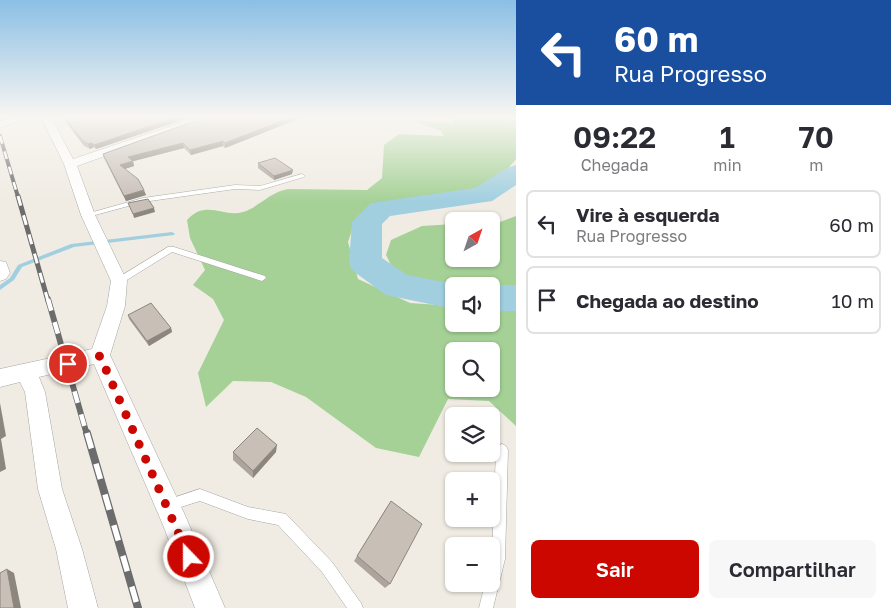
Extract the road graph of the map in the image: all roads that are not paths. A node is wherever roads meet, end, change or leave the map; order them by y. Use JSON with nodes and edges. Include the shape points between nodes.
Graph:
{"nodes":[{"id":1,"x":60,"y":145,"type":"edge"},
{"id":2,"x":125,"y":145,"type":"edge"},
{"id":3,"x":70,"y":164,"type":"junction"},
{"id":4,"x":302,"y":176,"type":"dead end"},
{"id":5,"x":88,"y":215,"type":"junction"},
{"id":6,"x":0,"y":266,"type":"edge"},
{"id":7,"x":0,"y":275,"type":"edge"},
{"id":8,"x":262,"y":278,"type":"dead end"},
{"id":9,"x":119,"y":281,"type":"junction"},
{"id":10,"x":100,"y":356,"type":"junction"},
{"id":11,"x":27,"y":373,"type":"junction"},
{"id":12,"x":0,"y":378,"type":"edge"},
{"id":13,"x":502,"y":450,"type":"dead end"},
{"id":14,"x":168,"y":506,"type":"junction"},
{"id":15,"x":83,"y":608,"type":"edge"},
{"id":16,"x":210,"y":608,"type":"edge"},
{"id":17,"x":356,"y":608,"type":"edge"},
{"id":18,"x":486,"y":608,"type":"edge"}],
"edges":[{"from":1,"to":3,"type":"street"},
{"from":2,"to":3,"type":"street"},
{"from":3,"to":5,"type":"street"},
{"from":4,"to":5,"type":"lane","via":[[260,188],[235,187],[143,200]]},
{"from":5,"to":9,"type":"street"},
{"from":6,"to":7,"type":"street"},
{"from":8,"to":9,"type":"lane","via":[[171,249]]},
{"from":9,"to":10,"type":"street","via":[[116,306]]},
{"from":10,"to":11,"type":"street"},
{"from":10,"to":14,"type":"street"},
{"from":11,"to":12,"type":"street"},
{"from":11,"to":15,"type":"street","via":[[35,392],[50,489]]},
{"from":13,"to":18,"type":"lane","via":[[498,559]]},
{"from":14,"to":16,"type":"street"},
{"from":14,"to":17,"type":"lane","via":[[200,495],[248,513],[281,519],[326,567]]}]}
